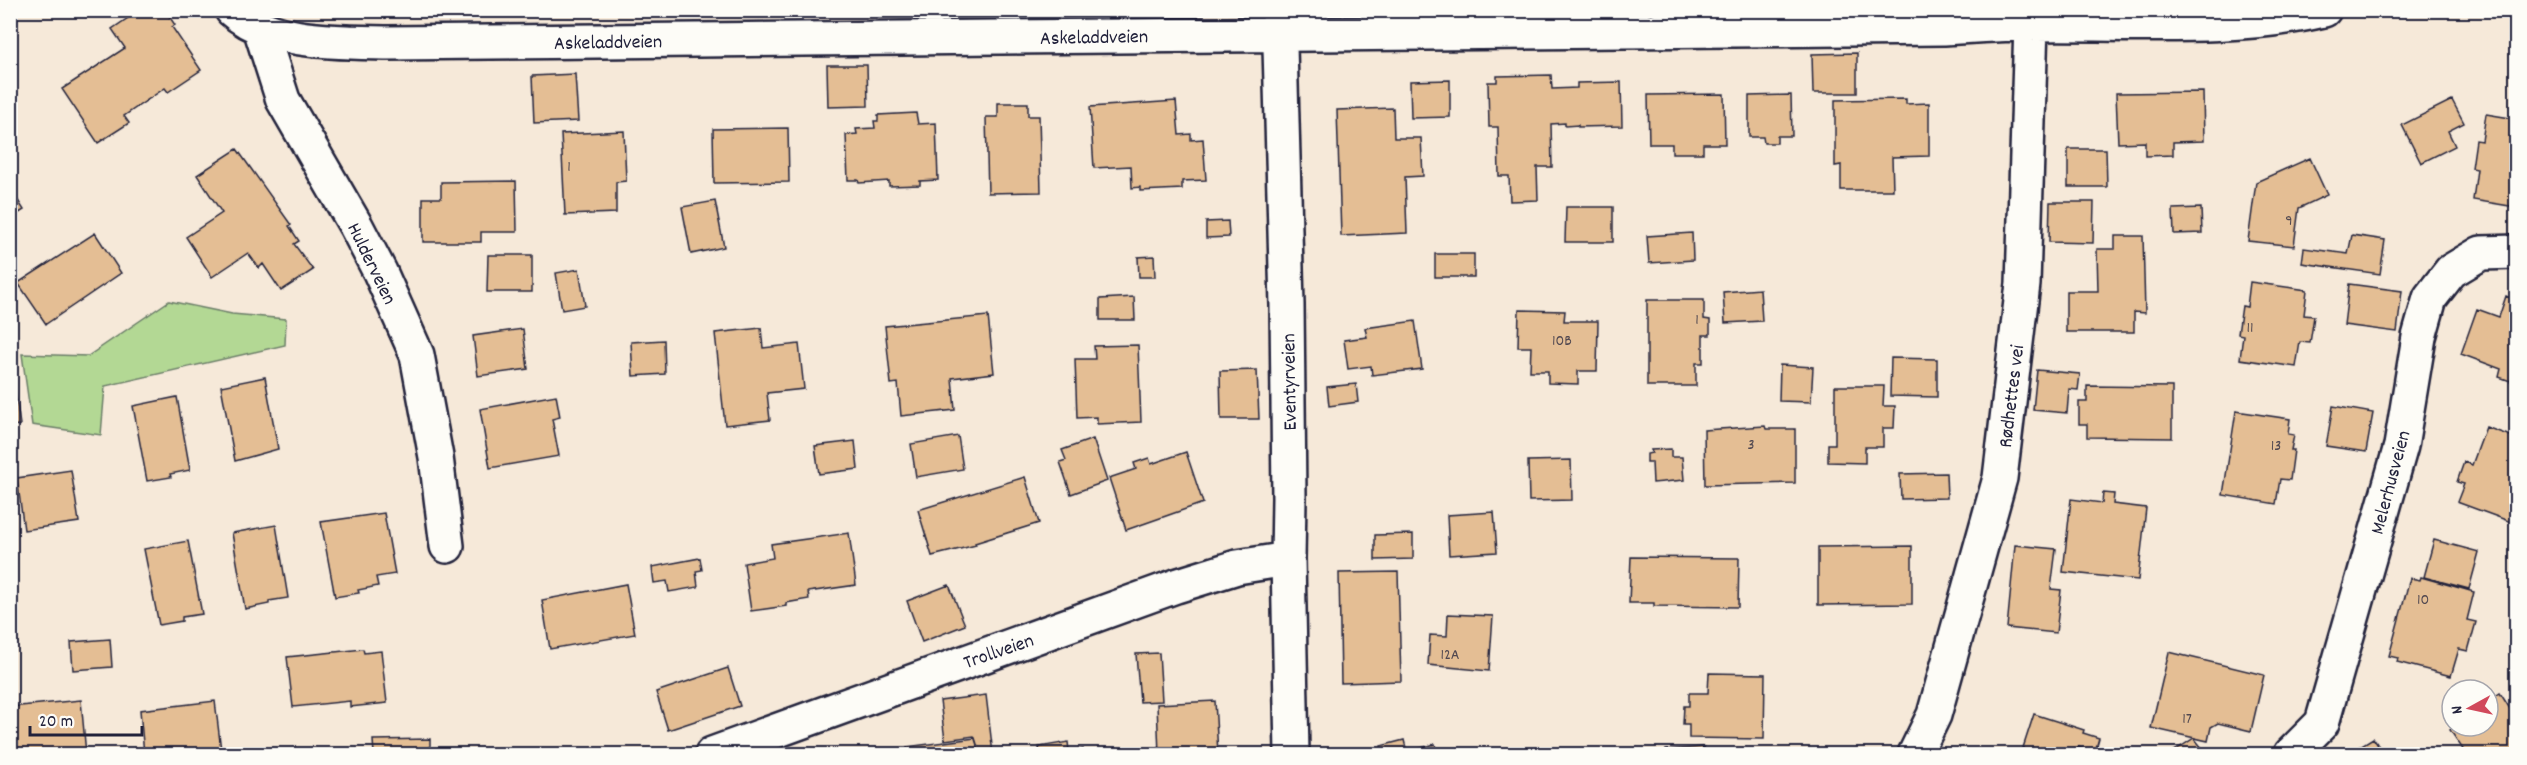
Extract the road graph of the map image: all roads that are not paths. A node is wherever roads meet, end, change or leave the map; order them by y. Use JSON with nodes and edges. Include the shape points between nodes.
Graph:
{"nodes":[{"id":1,"x":232,"y":10,"type":"edge"},
{"id":2,"x":2324,"y":10,"type":"edge"},
{"id":3,"x":1279,"y":22,"type":"edge"},
{"id":4,"x":2031,"y":24,"type":"junction"},
{"id":5,"x":260,"y":28,"type":"junction"},
{"id":6,"x":2517,"y":252,"type":"edge"},
{"id":7,"x":447,"y":546,"type":"dead end"},
{"id":8,"x":1288,"y":559,"type":"junction"},
{"id":9,"x":712,"y":754,"type":"edge"},
{"id":10,"x":1292,"y":754,"type":"edge"},
{"id":11,"x":1915,"y":754,"type":"edge"},
{"id":12,"x":2291,"y":754,"type":"edge"}],
"edges":[{"from":1,"to":5,"type":"street"},
{"from":2,"to":4,"type":"street","name":"Askeladdveien","via":[[2213,23]]},
{"from":3,"to":4,"type":"street","name":"Askeladdveien","via":[[1944,28]]},
{"from":3,"to":5,"type":"street","name":"Askeladdveien","via":[[387,43],[327,41]]},
{"from":3,"to":8,"type":"street","name":"Eventyrveien","via":[[1287,305]]},
{"from":4,"to":11,"type":"street","name":"Rødhettes vei","via":[[2023,284],[2000,478],[1934,715]]},
{"from":5,"to":7,"type":"street","name":"Hulderveien","via":[[284,100],[380,272],[417,356],[436,457]]},
{"from":6,"to":12,"type":"street","name":"Melerhusveien","via":[[2481,252],[2451,271],[2430,298],[2419,337],[2401,446],[2322,723]]},
{"from":8,"to":9,"type":"street","name":"Trollveien","via":[[1237,567],[1176,586]]},
{"from":8,"to":10,"type":"street","name":"Eventyrveien"}]}
